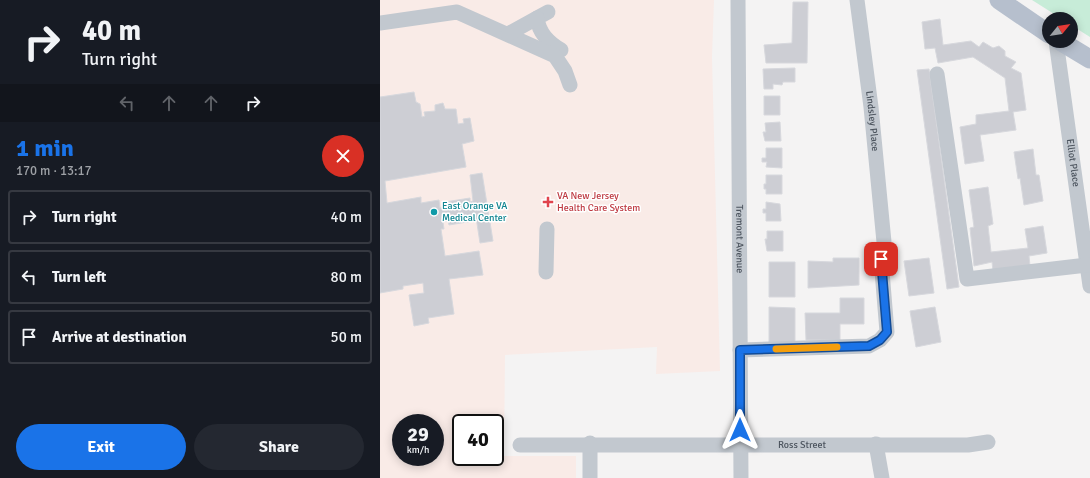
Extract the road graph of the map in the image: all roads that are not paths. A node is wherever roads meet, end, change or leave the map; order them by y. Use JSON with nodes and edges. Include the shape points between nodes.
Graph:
{"nodes":[{"id":1,"x":738,"y":0,"type":"edge"},
{"id":2,"x":857,"y":0,"type":"edge"},
{"id":3,"x":999,"y":0,"type":"edge"},
{"id":4,"x":380,"y":23,"type":"edge"},
{"id":5,"x":1042,"y":29,"type":"edge"},
{"id":6,"x":508,"y":34,"type":"junction"},
{"id":7,"x":1057,"y":48,"type":"edge"},
{"id":8,"x":1072,"y":48,"type":"edge"},
{"id":9,"x":561,"y":50,"type":"dead end"},
{"id":10,"x":1090,"y":59,"type":"edge"},
{"id":11,"x":937,"y":74,"type":"dead end"},
{"id":12,"x":570,"y":85,"type":"dead end"},
{"id":13,"x":547,"y":229,"type":"dead end"},
{"id":14,"x":884,"y":242,"type":"dead end"},
{"id":15,"x":881,"y":259,"type":"dead end"},
{"id":16,"x":1087,"y":264,"type":"junction"},
{"id":17,"x":546,"y":272,"type":"dead end"},
{"id":18,"x":1090,"y":286,"type":"edge"},
{"id":19,"x":740,"y":350,"type":"junction"},
{"id":20,"x":988,"y":442,"type":"dead end"},
{"id":21,"x":590,"y":443,"type":"junction"},
{"id":22,"x":876,"y":444,"type":"junction"},
{"id":23,"x":520,"y":445,"type":"dead end"},
{"id":24,"x":740,"y":446,"type":"junction"},
{"id":25,"x":590,"y":478,"type":"edge"},
{"id":26,"x":741,"y":478,"type":"edge"},
{"id":27,"x":882,"y":478,"type":"edge"}],
"edges":[{"from":1,"to":19,"type":"street","name":"Tremont Avenue"},
{"from":2,"to":14,"type":"street","name":"Lindsley Place","via":[[871,107]]},
{"from":3,"to":5,"type":"main road"},
{"from":4,"to":6,"type":"street","via":[[457,12]]},
{"from":6,"to":9,"type":"street","via":[[543,15],[538,27],[548,42]]},
{"from":6,"to":12,"type":"street","via":[[555,56]]},
{"from":7,"to":16,"type":"street","name":"Elliot Place"},
{"from":8,"to":10,"type":"main road"},
{"from":11,"to":16,"type":"street","via":[[967,279]]},
{"from":13,"to":17,"type":"street"},
{"from":15,"to":19,"type":"street","via":[[887,332],[880,340],[869,346]]},
{"from":16,"to":18,"type":"street","name":"Elliot Place"},
{"from":19,"to":24,"type":"street","name":"Tremont Avenue"},
{"from":20,"to":22,"type":"street","name":"Ross Street","via":[[968,445]]},
{"from":21,"to":23,"type":"street","name":"Ross Street"},
{"from":21,"to":24,"type":"street","name":"Ross Street"},
{"from":21,"to":25,"type":"street"},
{"from":22,"to":24,"type":"street","name":"Ross Street"},
{"from":22,"to":27,"type":"street"},
{"from":24,"to":26,"type":"street","name":"Tremont Avenue"}]}
